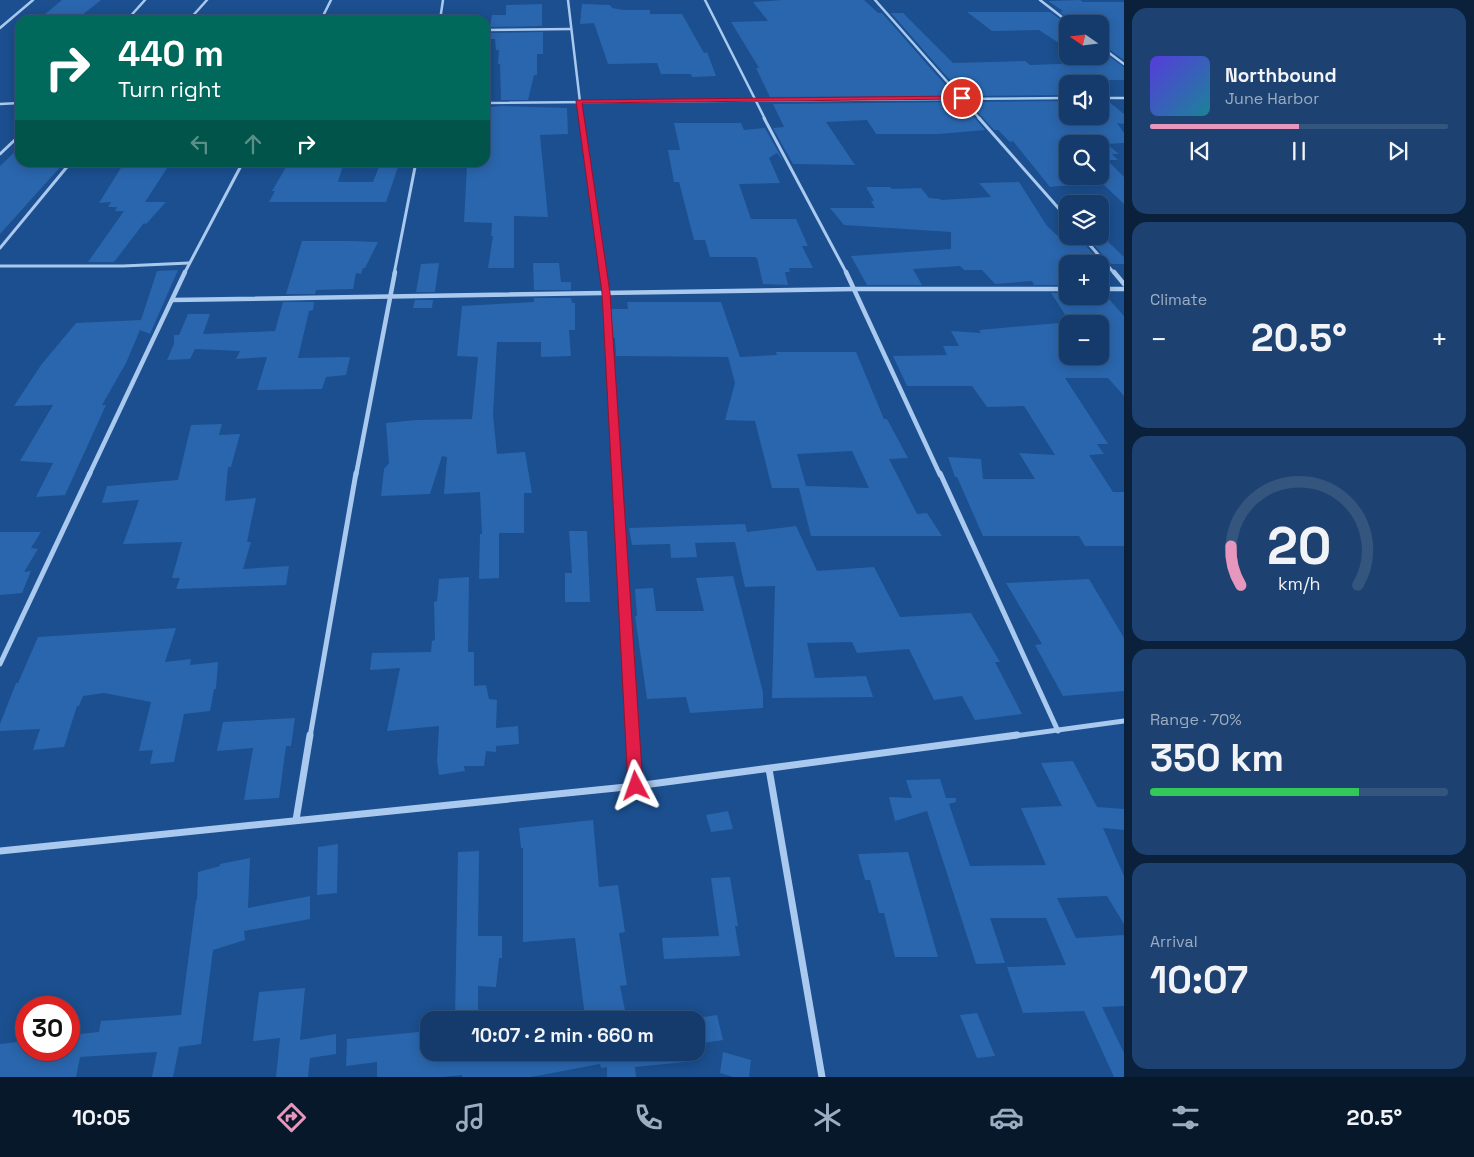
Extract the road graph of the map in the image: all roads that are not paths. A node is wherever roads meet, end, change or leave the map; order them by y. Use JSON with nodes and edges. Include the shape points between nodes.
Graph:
{"nodes":[{"id":1,"x":34,"y":0,"type":"edge"},
{"id":2,"x":145,"y":0,"type":"edge"},
{"id":3,"x":207,"y":0,"type":"edge"},
{"id":4,"x":331,"y":0,"type":"edge"},
{"id":5,"x":443,"y":0,"type":"edge"},
{"id":6,"x":568,"y":0,"type":"edge"},
{"id":7,"x":705,"y":0,"type":"edge"},
{"id":8,"x":875,"y":0,"type":"edge"},
{"id":9,"x":1040,"y":0,"type":"edge"},
{"id":10,"x":16,"y":15,"type":"edge"},
{"id":11,"x":132,"y":15,"type":"edge"},
{"id":12,"x":194,"y":15,"type":"edge"},
{"id":13,"x":324,"y":15,"type":"edge"},
{"id":14,"x":441,"y":15,"type":"edge"},
{"id":15,"x":1059,"y":15,"type":"edge"},
{"id":16,"x":15,"y":16,"type":"edge"},
{"id":17,"x":0,"y":28,"type":"edge"},
{"id":18,"x":571,"y":28,"type":"junction"},
{"id":19,"x":490,"y":30,"type":"edge"},
{"id":20,"x":1109,"y":53,"type":"edge"},
{"id":21,"x":1124,"y":64,"type":"edge"},
{"id":22,"x":962,"y":98,"type":"junction"},
{"id":23,"x":1059,"y":98,"type":"edge"},
{"id":24,"x":1109,"y":98,"type":"edge"},
{"id":25,"x":1124,"y":98,"type":"edge"},
{"id":26,"x":754,"y":99,"type":"junction"},
{"id":27,"x":579,"y":101,"type":"junction"},
{"id":28,"x":15,"y":103,"type":"edge"},
{"id":29,"x":490,"y":103,"type":"edge"},
{"id":30,"x":0,"y":104,"type":"edge"},
{"id":31,"x":15,"y":140,"type":"edge"},
{"id":32,"x":0,"y":154,"type":"edge"},
{"id":33,"x":67,"y":167,"type":"edge"},
{"id":34,"x":240,"y":167,"type":"edge"},
{"id":35,"x":415,"y":167,"type":"edge"},
{"id":36,"x":1059,"y":209,"type":"edge"},
{"id":37,"x":1090,"y":245,"type":"edge"},
{"id":38,"x":0,"y":248,"type":"edge"},
{"id":39,"x":190,"y":263,"type":"junction"},
{"id":40,"x":0,"y":266,"type":"edge"},
{"id":41,"x":1124,"y":284,"type":"edge"},
{"id":42,"x":855,"y":289,"type":"junction"},
{"id":43,"x":1059,"y":289,"type":"edge"},
{"id":44,"x":1109,"y":289,"type":"edge"},
{"id":45,"x":1124,"y":289,"type":"edge"},
{"id":46,"x":606,"y":293,"type":"junction"},
{"id":47,"x":392,"y":298,"type":"junction"},
{"id":48,"x":172,"y":300,"type":"junction"},
{"id":49,"x":0,"y":664,"type":"edge"},
{"id":50,"x":1124,"y":721,"type":"edge"},
{"id":51,"x":1058,"y":731,"type":"junction"},
{"id":52,"x":768,"y":769,"type":"junction"},
{"id":53,"x":636,"y":786,"type":"junction"},
{"id":54,"x":296,"y":820,"type":"junction"},
{"id":55,"x":0,"y":851,"type":"edge"},
{"id":56,"x":822,"y":1077,"type":"edge"}],
"edges":[{"from":1,"to":10,"type":"street"},
{"from":2,"to":11,"type":"street"},
{"from":3,"to":12,"type":"street"},
{"from":4,"to":13,"type":"street"},
{"from":5,"to":14,"type":"street"},
{"from":6,"to":18,"type":"street"},
{"from":7,"to":26,"type":"street"},
{"from":8,"to":22,"type":"street"},
{"from":9,"to":15,"type":"street"},
{"from":16,"to":17,"type":"street"},
{"from":18,"to":19,"type":"street"},
{"from":18,"to":27,"type":"street"},
{"from":20,"to":21,"type":"street"},
{"from":22,"to":23,"type":"street"},
{"from":22,"to":26,"type":"street"},
{"from":22,"to":36,"type":"street"},
{"from":24,"to":25,"type":"street"},
{"from":26,"to":27,"type":"street"},
{"from":26,"to":42,"type":"street"},
{"from":27,"to":29,"type":"street"},
{"from":27,"to":46,"type":"street"},
{"from":28,"to":30,"type":"street"},
{"from":31,"to":32,"type":"street"},
{"from":33,"to":38,"type":"street"},
{"from":34,"to":39,"type":"street"},
{"from":35,"to":47,"type":"street"},
{"from":37,"to":41,"type":"street"},
{"from":39,"to":40,"type":"street"},
{"from":39,"to":48,"type":"street"},
{"from":42,"to":43,"type":"street"},
{"from":42,"to":46,"type":"street"},
{"from":42,"to":51,"type":"street"},
{"from":44,"to":45,"type":"street"},
{"from":46,"to":47,"type":"street"},
{"from":46,"to":53,"type":"street"},
{"from":47,"to":48,"type":"street"},
{"from":47,"to":54,"type":"street","via":[[340,556]]},
{"from":48,"to":49,"type":"street"},
{"from":50,"to":51,"type":"street"},
{"from":51,"to":52,"type":"street"},
{"from":52,"to":53,"type":"street"},
{"from":52,"to":56,"type":"street"},
{"from":53,"to":54,"type":"street"},
{"from":54,"to":55,"type":"street"}]}
